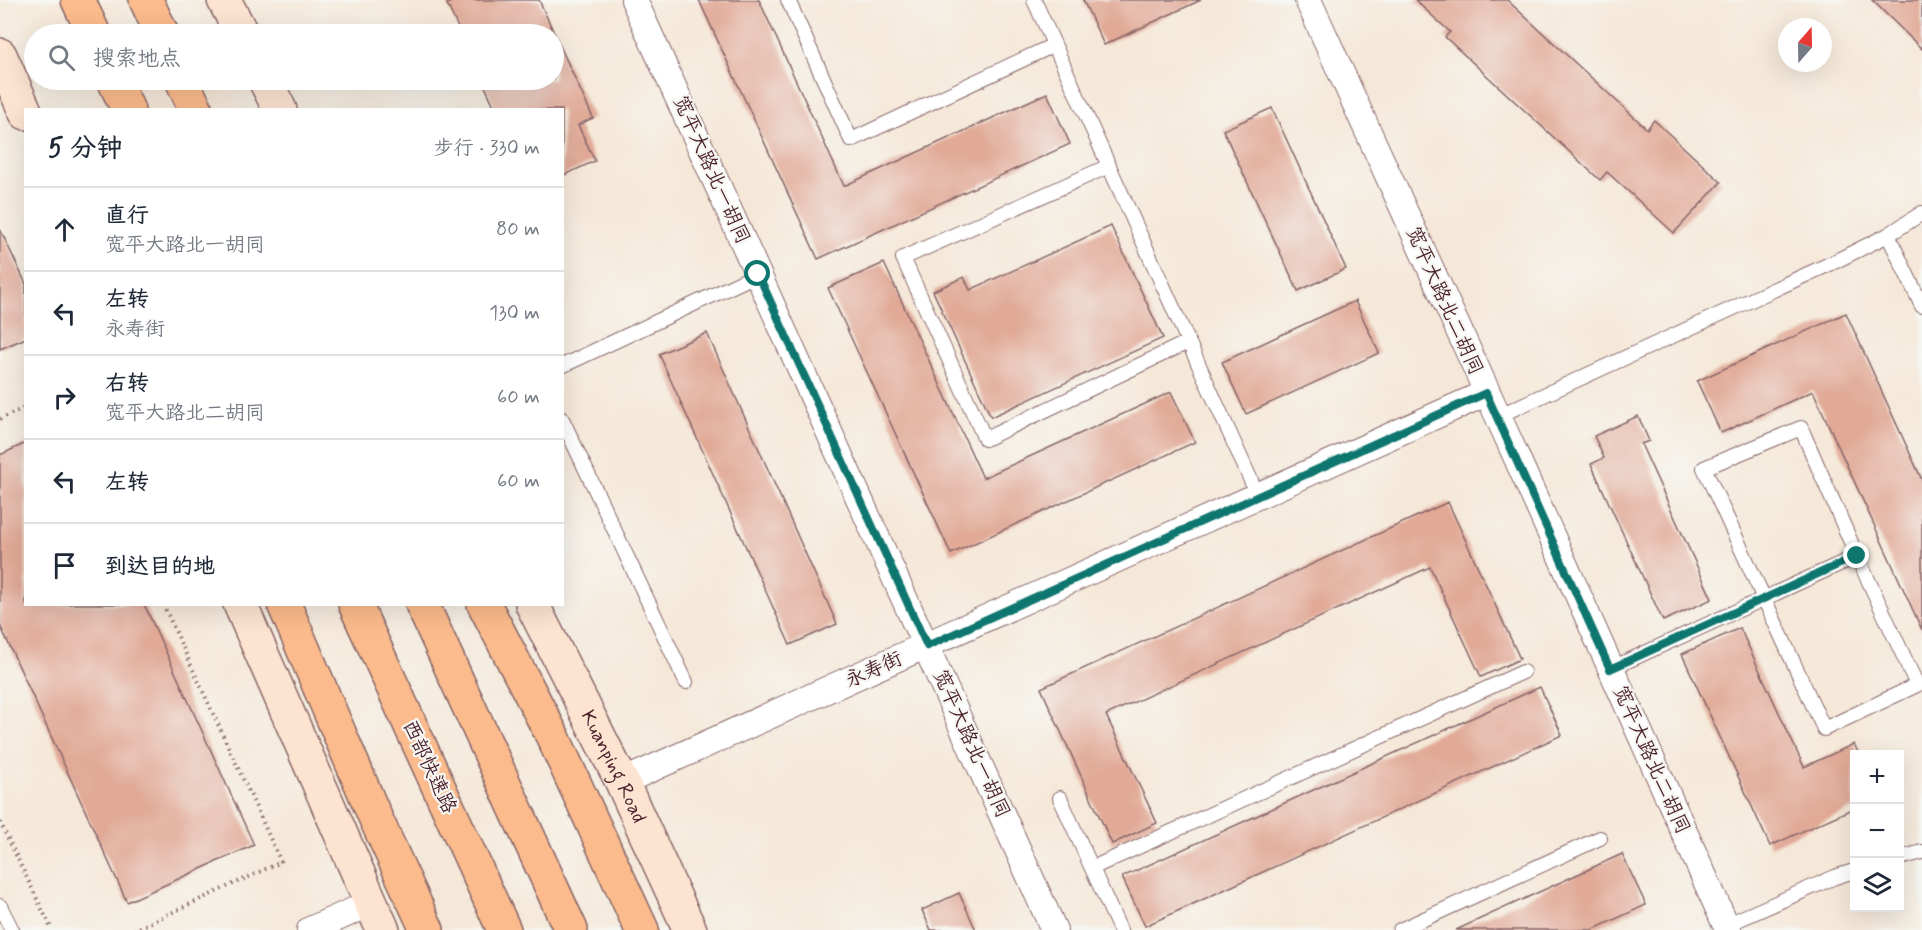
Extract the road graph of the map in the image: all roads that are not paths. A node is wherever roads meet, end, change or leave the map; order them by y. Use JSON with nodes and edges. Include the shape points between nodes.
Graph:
{"nodes":[{"id":1,"x":78,"y":0,"type":"edge"},
{"id":2,"x":146,"y":0,"type":"edge"},
{"id":3,"x":224,"y":0,"type":"edge"},
{"id":4,"x":634,"y":0,"type":"edge"},
{"id":5,"x":788,"y":0,"type":"edge"},
{"id":6,"x":1034,"y":0,"type":"edge"},
{"id":7,"x":1308,"y":0,"type":"edge"},
{"id":8,"x":89,"y":24,"type":"edge"},
{"id":9,"x":157,"y":24,"type":"edge"},
{"id":10,"x":237,"y":24,"type":"edge"},
{"id":11,"x":1054,"y":45,"type":"junction"},
{"id":12,"x":0,"y":55,"type":"edge"},
{"id":13,"x":119,"y":90,"type":"edge"},
{"id":14,"x":187,"y":90,"type":"edge"},
{"id":15,"x":270,"y":90,"type":"edge"},
{"id":16,"x":127,"y":108,"type":"edge"},
{"id":17,"x":195,"y":108,"type":"edge"},
{"id":18,"x":279,"y":108,"type":"edge"},
{"id":19,"x":24,"y":109,"type":"edge"},
{"id":20,"x":1109,"y":166,"type":"junction"},
{"id":21,"x":1922,"y":213,"type":"edge"},
{"id":22,"x":1888,"y":235,"type":"junction"},
{"id":23,"x":758,"y":274,"type":"junction"},
{"id":24,"x":1922,"y":306,"type":"edge"},
{"id":25,"x":1188,"y":342,"type":"junction"},
{"id":26,"x":564,"y":365,"type":"edge"},
{"id":27,"x":1486,"y":393,"type":"junction"},
{"id":28,"x":1498,"y":416,"type":"junction"},
{"id":29,"x":564,"y":423,"type":"edge"},
{"id":30,"x":1258,"y":496,"type":"junction"},
{"id":31,"x":1857,"y":556,"type":"junction"},
{"id":32,"x":1764,"y":598,"type":"junction"},
{"id":33,"x":241,"y":606,"type":"edge"},
{"id":34,"x":285,"y":606,"type":"edge"},
{"id":35,"x":356,"y":606,"type":"edge"},
{"id":36,"x":423,"y":606,"type":"edge"},
{"id":37,"x":485,"y":606,"type":"edge"},
{"id":38,"x":533,"y":606,"type":"edge"},
{"id":39,"x":927,"y":646,"type":"junction"},
{"id":40,"x":1610,"y":669,"type":"junction"},
{"id":41,"x":1523,"y":672,"type":"dead end"},
{"id":42,"x":687,"y":682,"type":"dead end"},
{"id":43,"x":622,"y":782,"type":"junction"},
{"id":44,"x":1060,"y":798,"type":"dead end"},
{"id":45,"x":1600,"y":838,"type":"dead end"},
{"id":46,"x":1922,"y":852,"type":"edge"},
{"id":47,"x":1904,"y":857,"type":"edge"},
{"id":48,"x":1092,"y":868,"type":"junction"},
{"id":49,"x":1850,"y":872,"type":"edge"},
{"id":50,"x":0,"y":906,"type":"edge"},
{"id":51,"x":377,"y":917,"type":"edge"},
{"id":52,"x":1727,"y":928,"type":"edge"},
{"id":53,"x":12,"y":930,"type":"edge"},
{"id":54,"x":310,"y":930,"type":"edge"},
{"id":55,"x":427,"y":930,"type":"edge"},
{"id":56,"x":504,"y":930,"type":"edge"},
{"id":57,"x":571,"y":930,"type":"edge"},
{"id":58,"x":642,"y":930,"type":"edge"},
{"id":59,"x":690,"y":930,"type":"edge"},
{"id":60,"x":1054,"y":930,"type":"edge"},
{"id":61,"x":1120,"y":930,"type":"edge"},
{"id":62,"x":1400,"y":930,"type":"edge"}],
"edges":[{"from":1,"to":8,"type":"highway"},
{"from":2,"to":9,"type":"highway"},
{"from":3,"to":10,"type":"main road"},
{"from":4,"to":23,"type":"street","name":"宽平大路北一胡同"},
{"from":5,"to":11,"type":"lane","via":[[851,140]]},
{"from":6,"to":11,"type":"lane"},
{"from":7,"to":27,"type":"street","name":"宽平大路北二胡同"},
{"from":11,"to":20,"type":"lane"},
{"from":12,"to":19,"type":"main road"},
{"from":13,"to":16,"type":"highway"},
{"from":14,"to":17,"type":"highway"},
{"from":15,"to":18,"type":"main road"},
{"from":20,"to":25,"type":"lane"},
{"from":20,"to":25,"type":"lane","via":[[903,258],[985,439]]},
{"from":21,"to":22,"type":"lane"},
{"from":22,"to":24,"type":"lane"},
{"from":22,"to":28,"type":"lane"},
{"from":23,"to":26,"type":"lane"},
{"from":23,"to":39,"type":"street","name":"宽平大路北一胡同"},
{"from":25,"to":30,"type":"lane"},
{"from":27,"to":28,"type":"street","name":"宽平大路北二胡同"},
{"from":27,"to":30,"type":"street","name":"永寿街"},
{"from":28,"to":40,"type":"street","name":"宽平大路北二胡同"},
{"from":29,"to":42,"type":"lane"},
{"from":30,"to":39,"type":"street","name":"永寿街"},
{"from":31,"to":32,"type":"lane"},
{"from":31,"to":32,"type":"lane","via":[[1801,428],[1704,468]]},
{"from":31,"to":32,"type":"lane","via":[[1917,685],[1824,729]]},
{"from":32,"to":40,"type":"lane"},
{"from":33,"to":51,"type":"main road"},
{"from":34,"to":55,"type":"highway"},
{"from":35,"to":56,"type":"highway","name":"西部快速路"},
{"from":36,"to":57,"type":"highway"},
{"from":37,"to":58,"type":"highway","via":[[553,737]]},
{"from":38,"to":43,"type":"main road","name":"Kuanping Road"},
{"from":39,"to":43,"type":"street","name":"永寿街"},
{"from":39,"to":60,"type":"street","name":"宽平大路北一胡同"},
{"from":40,"to":52,"type":"street","name":"宽平大路北二胡同"},
{"from":41,"to":48,"type":"lane"},
{"from":43,"to":59,"type":"main road","name":"Kuanping Road"},
{"from":44,"to":48,"type":"lane"},
{"from":45,"to":62,"type":"lane"},
{"from":46,"to":47,"type":"lane"},
{"from":48,"to":61,"type":"lane"},
{"from":49,"to":52,"type":"lane"},
{"from":50,"to":53,"type":"lane"},
{"from":51,"to":54,"type":"street"}]}
